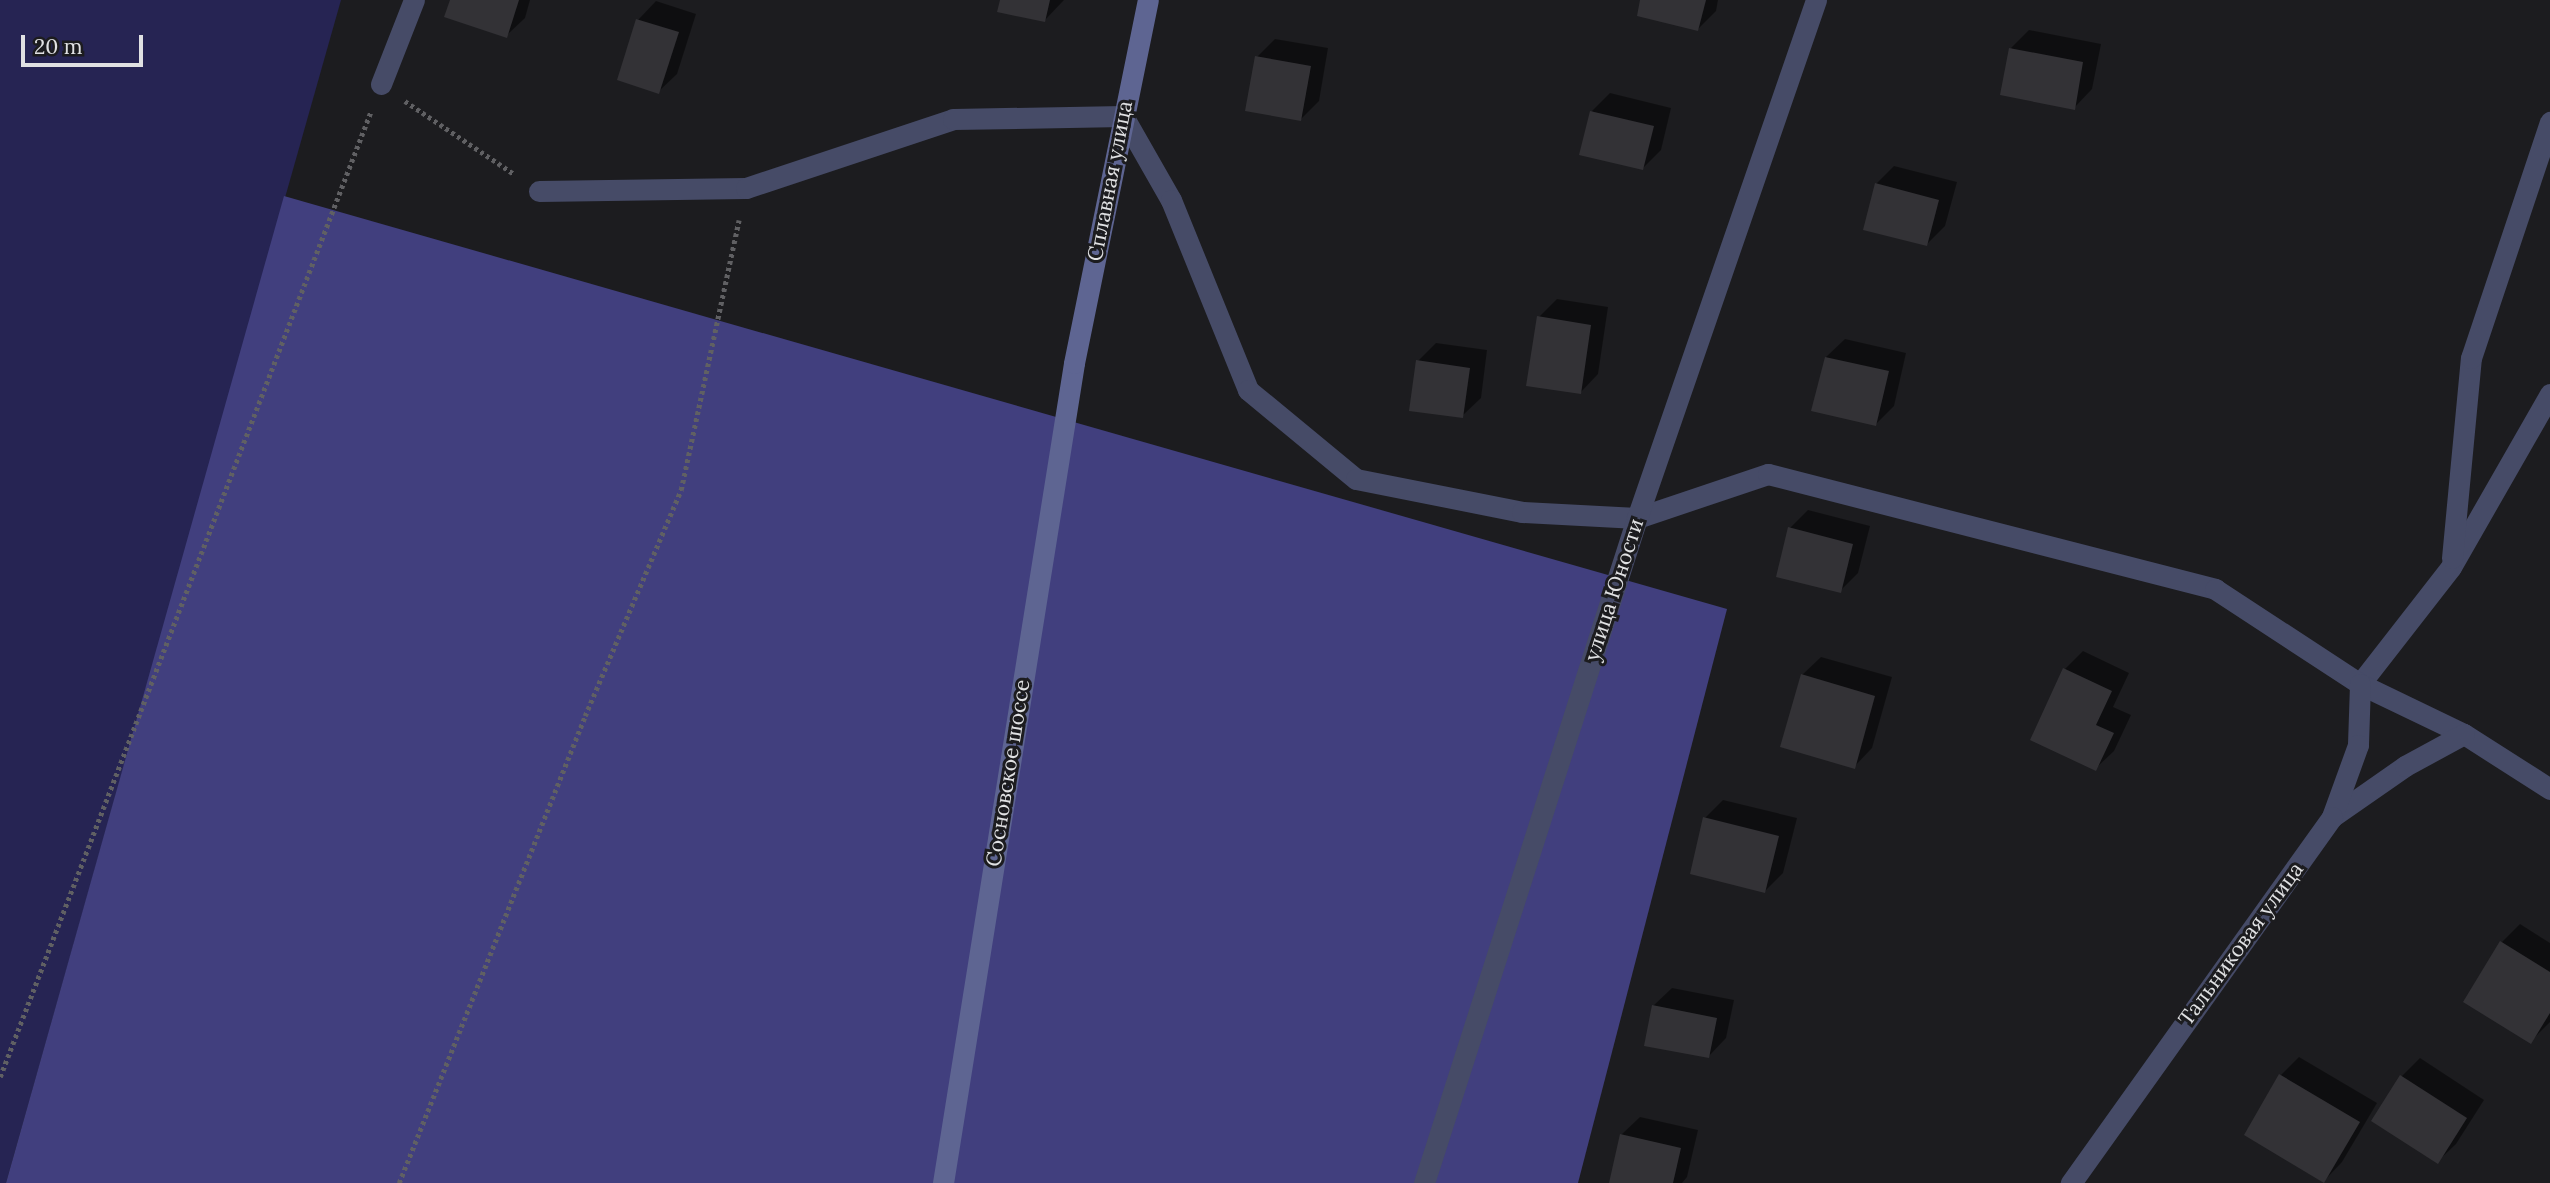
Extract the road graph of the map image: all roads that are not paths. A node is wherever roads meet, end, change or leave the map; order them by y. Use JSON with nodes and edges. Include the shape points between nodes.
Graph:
{"nodes":[{"id":1,"x":414,"y":0,"type":"edge"},
{"id":2,"x":1148,"y":0,"type":"edge"},
{"id":3,"x":1816,"y":0,"type":"edge"},
{"id":4,"x":381,"y":84,"type":"road end"},
{"id":5,"x":1123,"y":116,"type":"junction"},
{"id":6,"x":2550,"y":122,"type":"edge"},
{"id":7,"x":540,"y":191,"type":"road end"},
{"id":8,"x":1074,"y":363,"type":"joint"},
{"id":9,"x":2550,"y":394,"type":"edge"},
{"id":10,"x":1637,"y":518,"type":"junction"},
{"id":11,"x":2451,"y":567,"type":"junction"},
{"id":12,"x":2360,"y":684,"type":"junction"},
{"id":13,"x":2464,"y":734,"type":"junction"},
{"id":14,"x":2550,"y":789,"type":"edge"},
{"id":15,"x":2332,"y":817,"type":"junction"},
{"id":16,"x":943,"y":1183,"type":"edge"},
{"id":17,"x":1424,"y":1183,"type":"edge"},
{"id":18,"x":2071,"y":1183,"type":"edge"}],
"edges":[{"from":1,"to":4,"type":"street"},
{"from":2,"to":5,"type":"street","name":"Сплавная улица"},
{"from":3,"to":10,"type":"street","name":"улица Юности"},
{"from":5,"to":7,"type":"street","via":[[953,119],[746,188]]},
{"from":5,"to":8,"type":"street","name":"Сплавная улица"},
{"from":5,"to":10,"type":"street","via":[[1171,200],[1248,390],[1356,480],[1522,512]]},
{"from":6,"to":11,"type":"street","via":[[2472,358]]},
{"from":8,"to":16,"type":"street","name":"Сосновское шоссе"},
{"from":9,"to":11,"type":"street"},
{"from":10,"to":12,"type":"street","via":[[1768,474],[2215,589]]},
{"from":10,"to":17,"type":"street","name":"улица Юности"},
{"from":11,"to":12,"type":"street"},
{"from":12,"to":13,"type":"street"},
{"from":12,"to":15,"type":"street","name":"Тальниковая улица","via":[[2358,745]]},
{"from":13,"to":14,"type":"street"},
{"from":13,"to":15,"type":"street","via":[[2405,766]]},
{"from":15,"to":18,"type":"street","name":"Тальниковая улица"}]}
